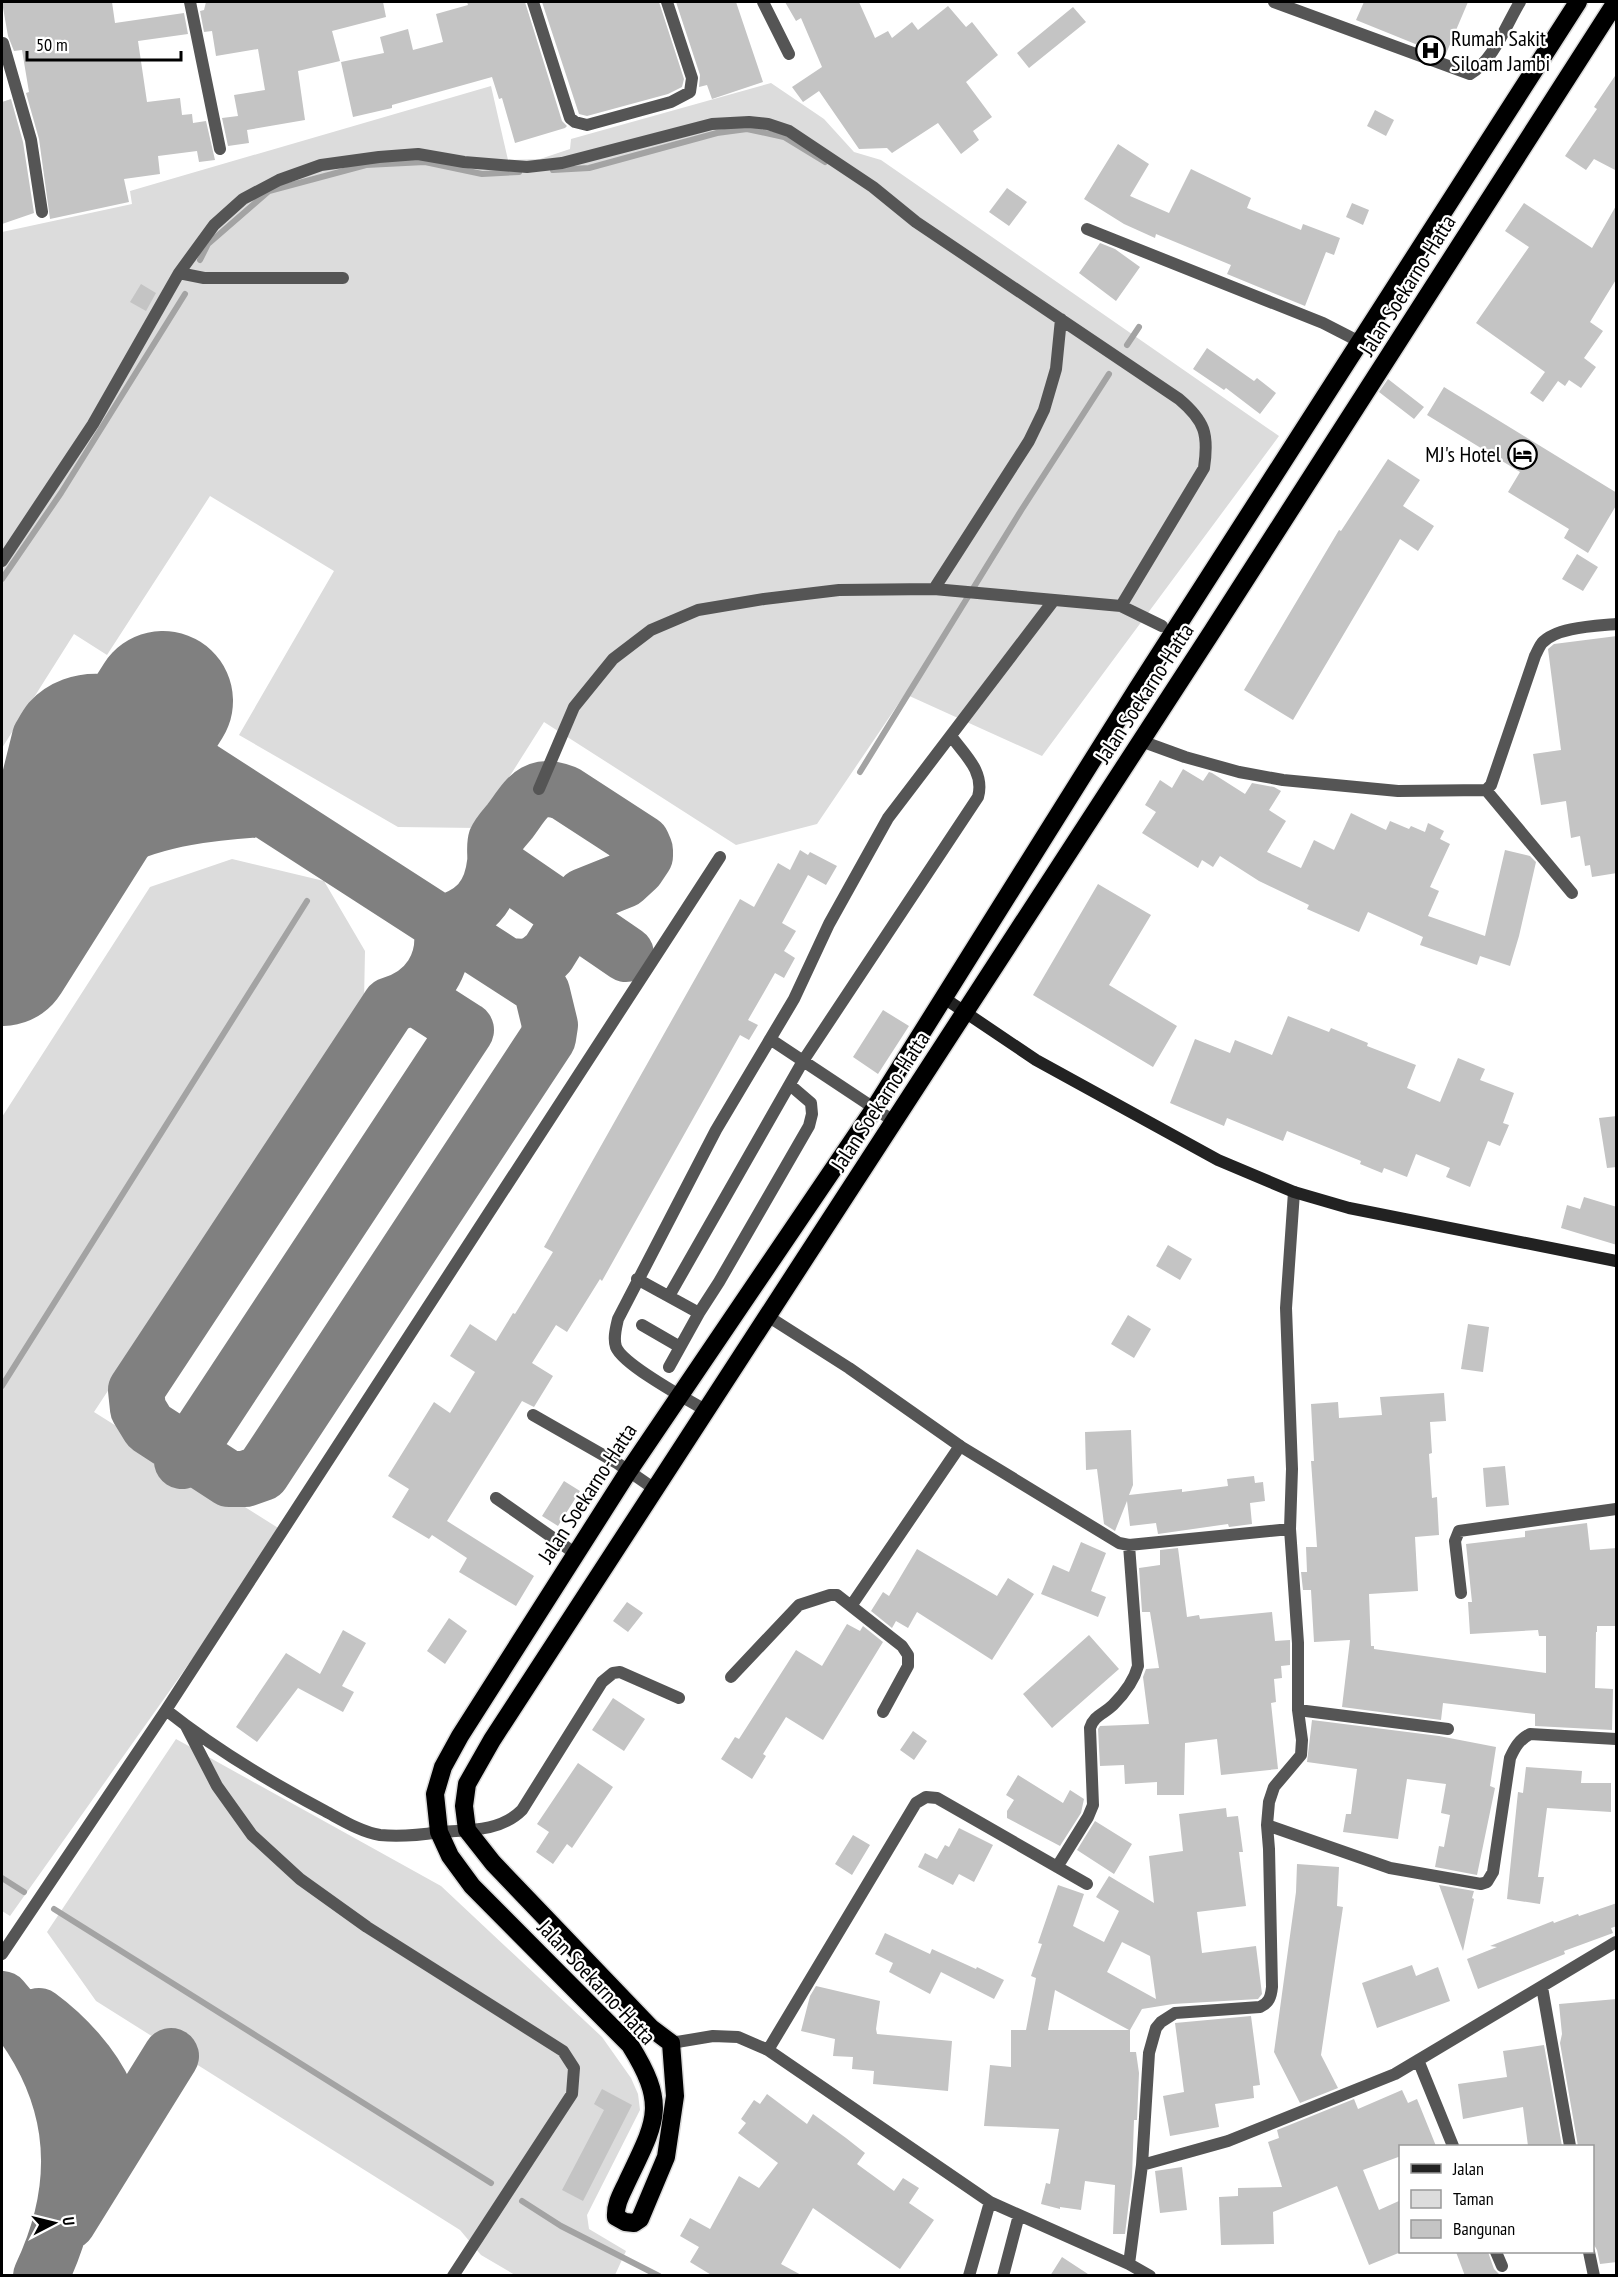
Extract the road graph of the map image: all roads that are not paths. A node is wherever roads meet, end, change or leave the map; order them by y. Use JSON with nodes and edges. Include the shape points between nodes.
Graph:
{"nodes":[{"id":1,"x":190,"y":2,"type":"edge"},
{"id":2,"x":533,"y":2,"type":"edge"},
{"id":3,"x":668,"y":2,"type":"edge"},
{"id":4,"x":763,"y":2,"type":"edge"},
{"id":5,"x":1274,"y":2,"type":"edge"},
{"id":6,"x":1520,"y":2,"type":"edge"},
{"id":7,"x":1578,"y":2,"type":"edge"},
{"id":8,"x":1617,"y":2,"type":"edge"},
{"id":9,"x":2,"y":41,"type":"edge"},
{"id":10,"x":789,"y":54,"type":"dead end"},
{"id":11,"x":220,"y":149,"type":"dead end"},
{"id":12,"x":1446,"y":206,"type":"junction"},
{"id":13,"x":42,"y":212,"type":"dead end"},
{"id":14,"x":1475,"y":223,"type":"junction"},
{"id":15,"x":1087,"y":229,"type":"dead end"},
{"id":16,"x":179,"y":273,"type":"junction"},
{"id":17,"x":343,"y":278,"type":"dead end"},
{"id":18,"x":1061,"y":319,"type":"junction"},
{"id":19,"x":1360,"y":342,"type":"junction"},
{"id":20,"x":2,"y":561,"type":"edge"},
{"id":21,"x":934,"y":589,"type":"junction"},
{"id":22,"x":1054,"y":600,"type":"junction"},
{"id":23,"x":1121,"y":606,"type":"junction"},
{"id":24,"x":1617,"y":624,"type":"edge"},
{"id":25,"x":1162,"y":626,"type":"dead end"},
{"id":26,"x":951,"y":736,"type":"junction"},
{"id":27,"x":1141,"y":741,"type":"junction"},
{"id":28,"x":539,"y":789,"type":"dead end"},
{"id":29,"x":1486,"y":790,"type":"junction"},
{"id":30,"x":720,"y":857,"type":"dead end"},
{"id":31,"x":1572,"y":893,"type":"dead end"},
{"id":32,"x":944,"y":998,"type":"junction"},
{"id":33,"x":967,"y":1012,"type":"junction"},
{"id":34,"x":770,"y":1039,"type":"junction"},
{"id":35,"x":803,"y":1061,"type":"junction"},
{"id":36,"x":790,"y":1085,"type":"junction"},
{"id":37,"x":874,"y":1109,"type":"junction"},
{"id":38,"x":896,"y":1122,"type":"junction"},
{"id":39,"x":1294,"y":1192,"type":"junction"},
{"id":40,"x":1617,"y":1261,"type":"edge"},
{"id":41,"x":637,"y":1279,"type":"junction"},
{"id":42,"x":669,"y":1296,"type":"junction"},
{"id":43,"x":699,"y":1313,"type":"junction"},
{"id":44,"x":769,"y":1317,"type":"junction"},
{"id":45,"x":642,"y":1325,"type":"dead end"},
{"id":46,"x":680,"y":1347,"type":"junction"},
{"id":47,"x":669,"y":1367,"type":"dead end"},
{"id":48,"x":681,"y":1395,"type":"junction"},
{"id":49,"x":707,"y":1411,"type":"junction"},
{"id":50,"x":533,"y":1415,"type":"dead end"},
{"id":51,"x":960,"y":1446,"type":"junction"},
{"id":52,"x":628,"y":1472,"type":"junction"},
{"id":53,"x":656,"y":1490,"type":"junction"},
{"id":54,"x":496,"y":1498,"type":"dead end"},
{"id":55,"x":1617,"y":1509,"type":"edge"},
{"id":56,"x":1290,"y":1529,"type":"junction"},
{"id":57,"x":1129,"y":1545,"type":"junction"},
{"id":58,"x":576,"y":1554,"type":"junction"},
{"id":59,"x":1461,"y":1593,"type":"dead end"},
{"id":60,"x":851,"y":1606,"type":"junction"},
{"id":61,"x":731,"y":1677,"type":"dead end"},
{"id":62,"x":679,"y":1698,"type":"dead end"},
{"id":63,"x":166,"y":1710,"type":"junction"},
{"id":64,"x":1298,"y":1710,"type":"junction"},
{"id":65,"x":883,"y":1712,"type":"dead end"},
{"id":66,"x":186,"y":1726,"type":"junction"},
{"id":67,"x":1448,"y":1729,"type":"dead end"},
{"id":68,"x":1617,"y":1739,"type":"edge"},
{"id":69,"x":1267,"y":1825,"type":"junction"},
{"id":70,"x":467,"y":1830,"type":"junction"},
{"id":71,"x":439,"y":1832,"type":"junction"},
{"id":72,"x":1057,"y":1867,"type":"junction"},
{"id":73,"x":1087,"y":1884,"type":"dead end"},
{"id":74,"x":1616,"y":1943,"type":"edge"},
{"id":75,"x":2,"y":1954,"type":"edge"},
{"id":76,"x":597,"y":1973,"type":"junction"},
{"id":77,"x":1542,"y":1988,"type":"junction"},
{"id":78,"x":580,"y":1996,"type":"junction"},
{"id":79,"x":671,"y":2043,"type":"junction"},
{"id":80,"x":768,"y":2050,"type":"junction"},
{"id":81,"x":1418,"y":2060,"type":"junction"},
{"id":82,"x":1453,"y":2145,"type":"edge"},
{"id":83,"x":1570,"y":2145,"type":"edge"},
{"id":84,"x":1142,"y":2164,"type":"junction"},
{"id":85,"x":990,"y":2202,"type":"junction"},
{"id":86,"x":1019,"y":2215,"type":"junction"},
{"id":87,"x":1496,"y":2253,"type":"edge"},
{"id":88,"x":1590,"y":2253,"type":"edge"},
{"id":89,"x":1129,"y":2264,"type":"junction"},
{"id":90,"x":1502,"y":2266,"type":"dead end"},
{"id":91,"x":453,"y":2276,"type":"edge"},
{"id":92,"x":969,"y":2276,"type":"edge"},
{"id":93,"x":1003,"y":2276,"type":"edge"},
{"id":94,"x":1150,"y":2276,"type":"edge"},
{"id":95,"x":1594,"y":2276,"type":"edge"}],
"edges":[{"from":1,"to":11,"type":"street"},
{"from":2,"to":3,"type":"street","via":[[570,118],[587,124],[671,102],[690,92],[692,78]]},
{"from":4,"to":10,"type":"street"},
{"from":5,"to":6,"type":"street","via":[[1470,74],[1487,59]]},
{"from":7,"to":12,"type":"highway","name":"Jalan Soekarno-Hatta"},
{"from":8,"to":14,"type":"highway","name":"Jalan Soekarno-Hatta"},
{"from":9,"to":13,"type":"street","via":[[31,140]]},
{"from":12,"to":14,"type":"highway"},
{"from":12,"to":19,"type":"highway","name":"Jalan Soekarno-Hatta"},
{"from":14,"to":27,"type":"highway","name":"Jalan Soekarno-Hatta"},
{"from":15,"to":19,"type":"street","via":[[1323,323]]},
{"from":16,"to":17,"type":"street","via":[[204,278]]},
{"from":16,"to":18,"type":"street","via":[[214,225],[243,199],[279,180],[321,165],[418,154],[526,167],[562,164],[712,124],[749,122],[789,131],[915,222]]},
{"from":16,"to":20,"type":"street","via":[[93,424]]},
{"from":18,"to":21,"type":"street","via":[[1056,369],[1044,410],[1029,441]]},
{"from":18,"to":23,"type":"street","via":[[1179,399],[1196,413],[1205,430],[1204,468]]},
{"from":19,"to":32,"type":"highway","name":"Jalan Soekarno-Hatta"},
{"from":21,"to":22,"type":"street"},
{"from":21,"to":28,"type":"street","via":[[839,590],[765,599],[698,610],[651,630],[613,659],[574,707]]},
{"from":22,"to":23,"type":"street"},
{"from":22,"to":26,"type":"street"},
{"from":23,"to":25,"type":"street"},
{"from":24,"to":29,"type":"street","via":[[1564,631],[1541,644]]},
{"from":26,"to":34,"type":"street","via":[[888,818]]},
{"from":26,"to":35,"type":"street","via":[[979,774],[978,797]]},
{"from":27,"to":29,"type":"street","via":[[1185,758],[1283,780],[1398,791]]},
{"from":27,"to":33,"type":"highway","name":"Jalan Soekarno-Hatta"},
{"from":29,"to":31,"type":"street"},
{"from":30,"to":63,"type":"street"},
{"from":32,"to":33,"type":"street"},
{"from":32,"to":37,"type":"highway","name":"Jalan Soekarno-Hatta"},
{"from":33,"to":38,"type":"highway","name":"Jalan Soekarno-Hatta"},
{"from":33,"to":39,"type":"street","via":[[1036,1060],[1218,1160]]},
{"from":34,"to":35,"type":"street"},
{"from":34,"to":41,"type":"street","via":[[716,1130]]},
{"from":35,"to":36,"type":"street"},
{"from":35,"to":37,"type":"street"},
{"from":36,"to":42,"type":"street"},
{"from":36,"to":43,"type":"street","via":[[811,1103],[809,1126]]},
{"from":37,"to":38,"type":"street"},
{"from":37,"to":48,"type":"highway","name":"Jalan Soekarno-Hatta"},
{"from":38,"to":44,"type":"highway","name":"Jalan Soekarno-Hatta"},
{"from":39,"to":40,"type":"street","via":[[1349,1208]]},
{"from":39,"to":56,"type":"street","via":[[1286,1308],[1292,1469]]},
{"from":41,"to":42,"type":"street"},
{"from":41,"to":48,"type":"street","via":[[618,1319],[614,1335],[617,1348],[628,1361]]},
{"from":42,"to":43,"type":"street"},
{"from":43,"to":46,"type":"street"},
{"from":44,"to":49,"type":"highway","name":"Jalan Soekarno-Hatta"},
{"from":44,"to":51,"type":"street"},
{"from":45,"to":46,"type":"street"},
{"from":46,"to":47,"type":"street"},
{"from":48,"to":49,"type":"street"},
{"from":48,"to":52,"type":"highway","name":"Jalan Soekarno-Hatta"},
{"from":49,"to":53,"type":"highway","name":"Jalan Soekarno-Hatta"},
{"from":50,"to":52,"type":"street"},
{"from":51,"to":57,"type":"street","via":[[1112,1540]]},
{"from":51,"to":60,"type":"street"},
{"from":52,"to":53,"type":"street"},
{"from":52,"to":58,"type":"highway","name":"Jalan Soekarno-Hatta"},
{"from":53,"to":70,"type":"highway","name":"Jalan Soekarno-Hatta","via":[[467,1784]]},
{"from":54,"to":58,"type":"street"},
{"from":55,"to":59,"type":"street","via":[[1459,1531],[1455,1541]]},
{"from":56,"to":57,"type":"street"},
{"from":56,"to":64,"type":"street"},
{"from":57,"to":72,"type":"street","via":[[1138,1666],[1133,1680],[1113,1705],[1092,1721],[1093,1805]]},
{"from":58,"to":71,"type":"highway","name":"Jalan Soekarno-Hatta","via":[[443,1767],[435,1794]]},
{"from":60,"to":61,"type":"street","via":[[830,1594],[799,1605]]},
{"from":60,"to":65,"type":"street","via":[[908,1655],[908,1666]]},
{"from":62,"to":70,"type":"street","via":[[620,1672],[613,1673],[602,1682],[522,1810],[503,1824]]},
{"from":63,"to":66,"type":"street"},
{"from":63,"to":75,"type":"street"},
{"from":64,"to":67,"type":"street"},
{"from":64,"to":69,"type":"street","via":[[1301,1755],[1274,1787]]},
{"from":66,"to":71,"type":"street","via":[[292,1794],[363,1830],[404,1836]]},
{"from":66,"to":91,"type":"street","via":[[217,1786],[252,1835],[300,1879],[367,1928],[563,2051],[574,2068],[572,2094]]},
{"from":68,"to":69,"type":"street","via":[[1530,1734],[1516,1745],[1510,1758],[1493,1872],[1481,1884],[1390,1868]]},
{"from":69,"to":84,"type":"street","via":[[1271,1997],[1260,2007],[1174,2013],[1156,2028],[1149,2053]]},
{"from":70,"to":71,"type":"street"},
{"from":70,"to":76,"type":"highway","name":"Jalan Soekarno-Hatta"},
{"from":71,"to":78,"type":"highway","name":"Jalan Soekarno-Hatta","via":[[450,1856],[472,1886]]},
{"from":72,"to":73,"type":"street"},
{"from":72,"to":80,"type":"street","via":[[937,1798],[926,1797],[916,1803]]},
{"from":74,"to":77,"type":"street"},
{"from":76,"to":78,"type":"highway"},
{"from":76,"to":79,"type":"highway","name":"Jalan Soekarno-Hatta"},
{"from":77,"to":81,"type":"street"},
{"from":77,"to":83,"type":"street"},
{"from":78,"to":79,"type":"highway","name":"Jalan Soekarno-Hatta","via":[[630,2045],[646,2071],[656,2107],[647,2139],[617,2204],[616,2217],[625,2222],[634,2223],[640,2218],[666,2157],[675,2096]]},
{"from":79,"to":80,"type":"street","via":[[713,2036],[738,2037]]},
{"from":80,"to":85,"type":"street"},
{"from":81,"to":82,"type":"street"},
{"from":81,"to":84,"type":"street","via":[[1395,2074],[1228,2141]]},
{"from":84,"to":89,"type":"street"},
{"from":85,"to":86,"type":"street"},
{"from":85,"to":92,"type":"street"},
{"from":86,"to":89,"type":"street"},
{"from":86,"to":93,"type":"street"},
{"from":87,"to":90,"type":"street"},
{"from":88,"to":95,"type":"street"},
{"from":89,"to":94,"type":"street"}]}
